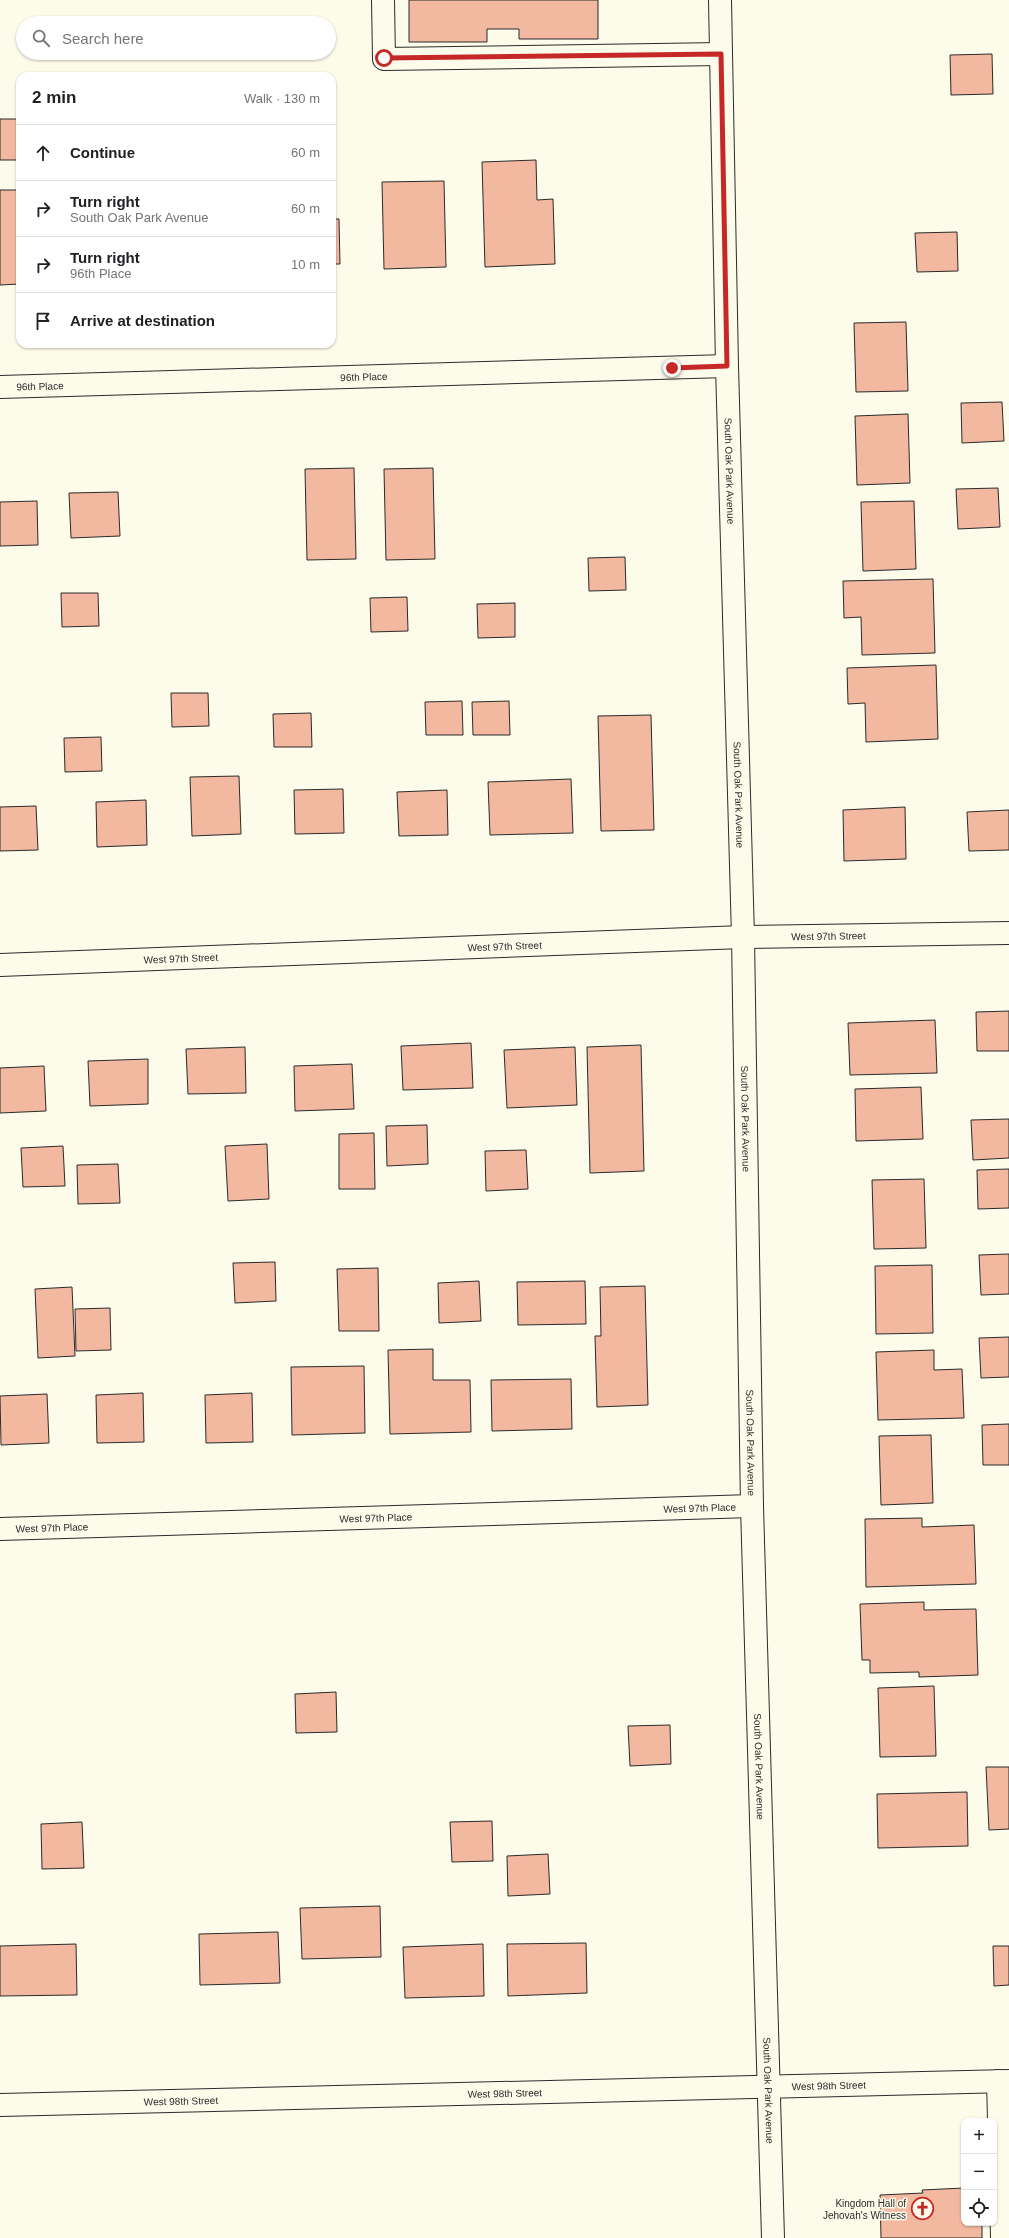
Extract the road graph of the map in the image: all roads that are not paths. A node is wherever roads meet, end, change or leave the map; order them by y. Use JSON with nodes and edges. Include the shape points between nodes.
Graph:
{"nodes":[{"id":1,"x":383,"y":0,"type":"edge"},
{"id":2,"x":720,"y":0,"type":"edge"},
{"id":3,"x":721,"y":54,"type":"junction"},
{"id":4,"x":727,"y":366,"type":"junction"},
{"id":5,"x":0,"y":387,"type":"edge"},
{"id":6,"x":1009,"y":933,"type":"edge"},
{"id":7,"x":743,"y":937,"type":"junction"},
{"id":8,"x":0,"y":965,"type":"edge"},
{"id":9,"x":752,"y":1506,"type":"junction"},
{"id":10,"x":0,"y":1529,"type":"edge"},
{"id":11,"x":1003,"y":2081,"type":"edge"},
{"id":12,"x":770,"y":2088,"type":"junction"},
{"id":13,"x":0,"y":2105,"type":"edge"},
{"id":14,"x":773,"y":2238,"type":"edge"},
{"id":15,"x":1002,"y":2238,"type":"edge"}],
"edges":[{"from":1,"to":3,"type":"street","via":[[384,58]]},
{"from":2,"to":3,"type":"street","name":"South Oak Park Avenue"},
{"from":3,"to":4,"type":"street","name":"South Oak Park Avenue"},
{"from":4,"to":5,"type":"street","name":"96th Place"},
{"from":4,"to":7,"type":"street","name":"South Oak Park Avenue"},
{"from":6,"to":7,"type":"street","name":"West 97th Street"},
{"from":7,"to":8,"type":"street","name":"West 97th Street"},
{"from":7,"to":9,"type":"street","name":"South Oak Park Avenue"},
{"from":9,"to":10,"type":"street","name":"West 97th Place"},
{"from":9,"to":12,"type":"street","name":"South Oak Park Avenue"},
{"from":11,"to":12,"type":"street","name":"West 98th Street"},
{"from":11,"to":15,"type":"street"},
{"from":12,"to":13,"type":"street","name":"West 98th Street"},
{"from":12,"to":14,"type":"street","name":"South Oak Park Avenue"}]}
